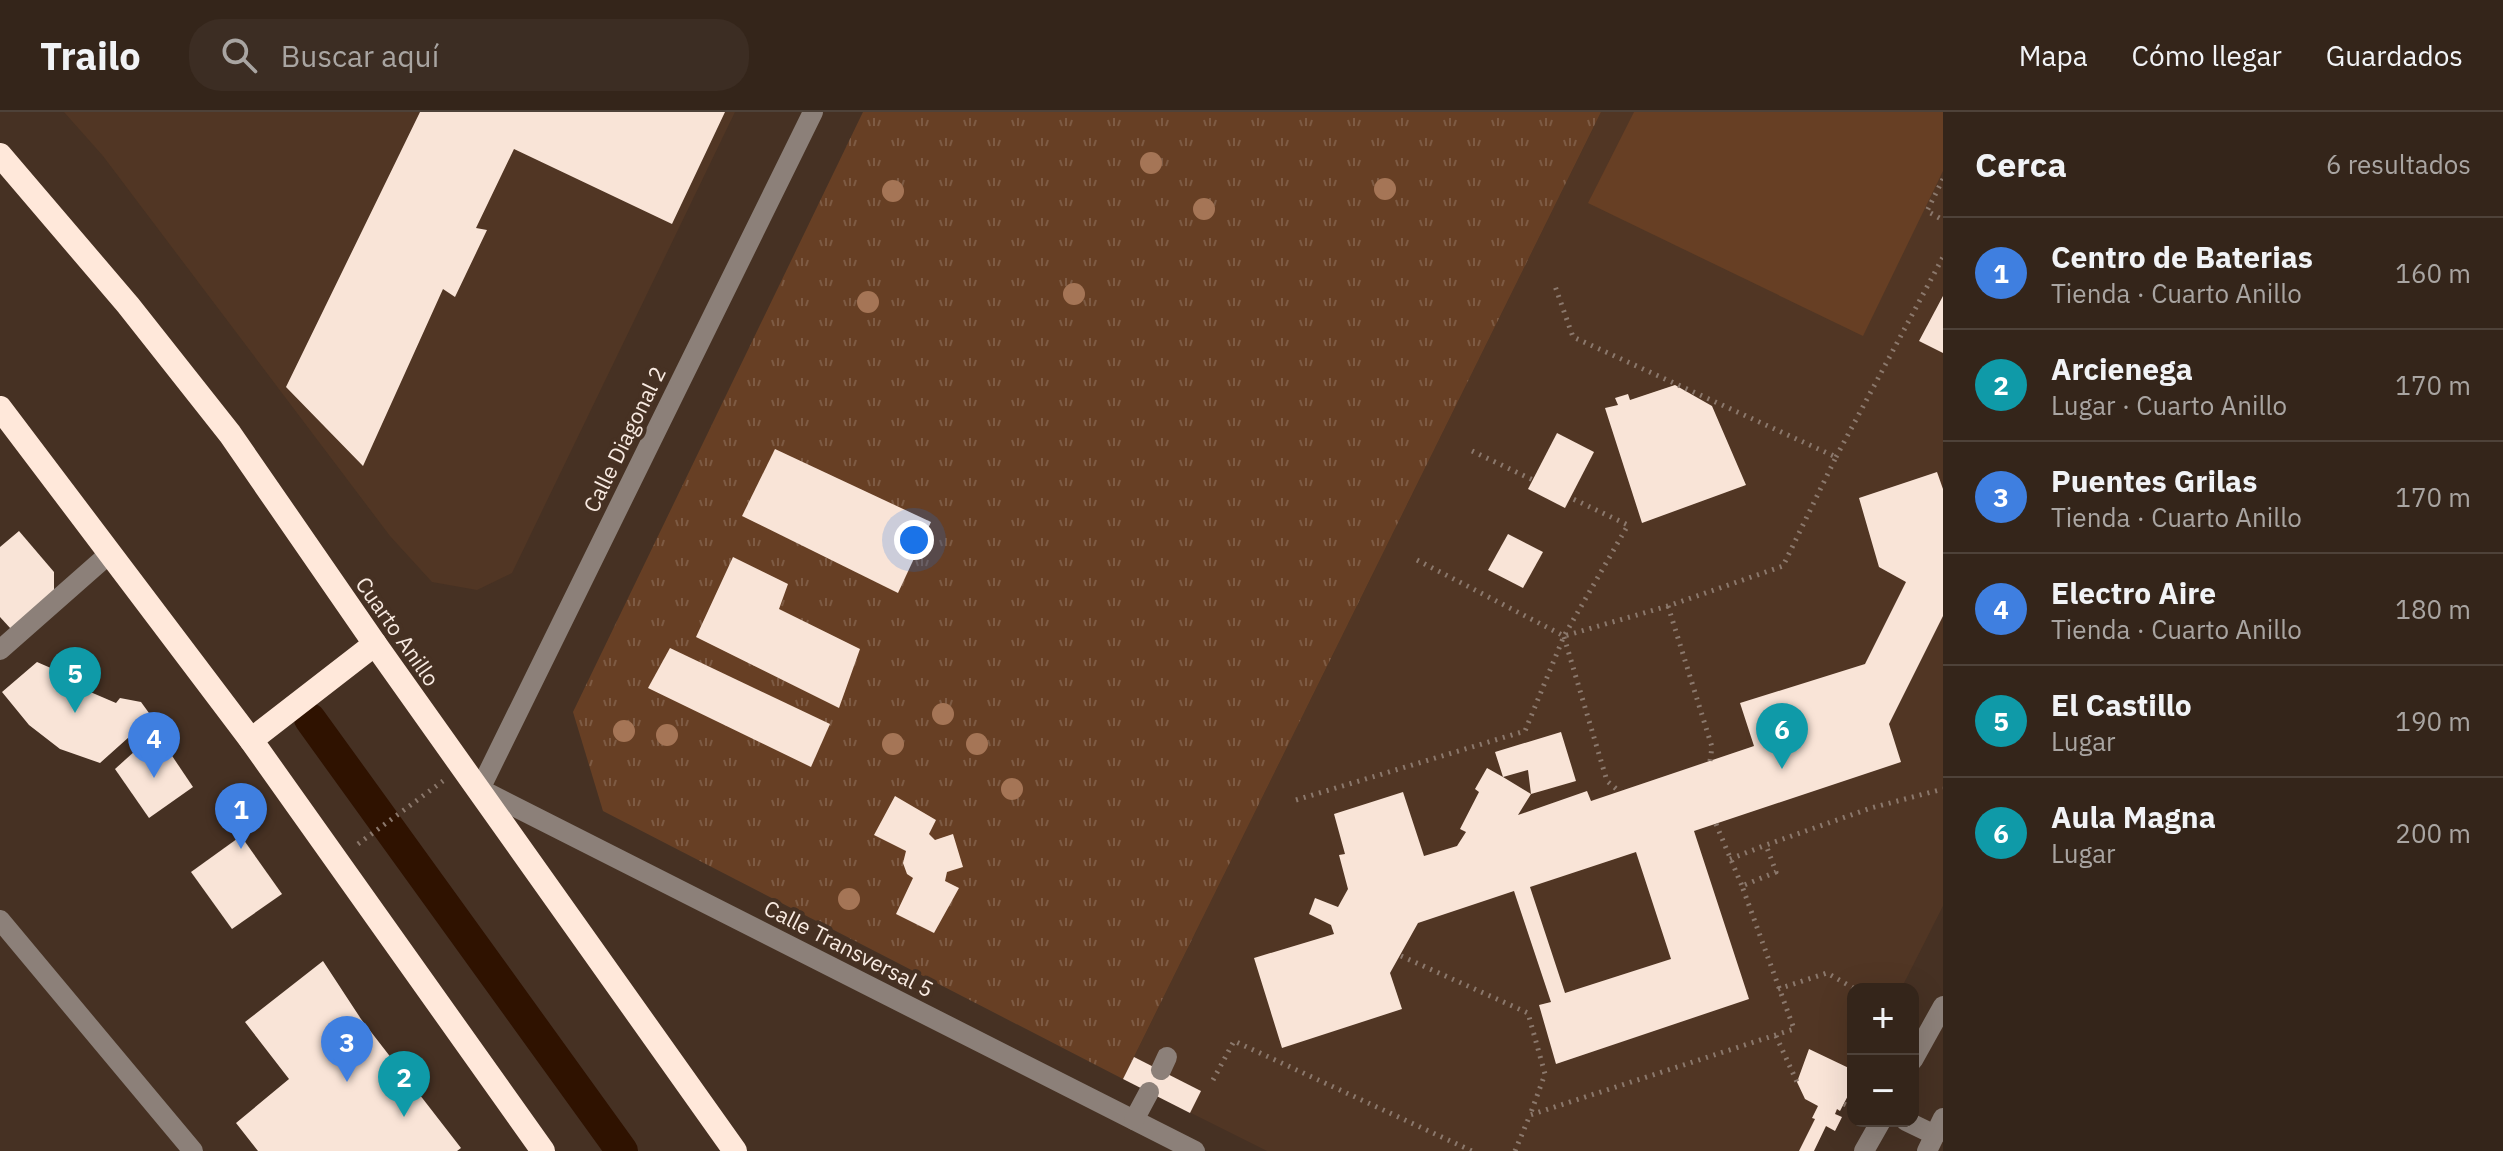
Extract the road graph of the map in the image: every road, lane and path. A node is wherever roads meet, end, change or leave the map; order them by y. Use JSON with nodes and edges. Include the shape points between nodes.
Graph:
{"nodes":[{"id":1,"x":813,"y":112,"type":"edge"},
{"id":2,"x":2,"y":161,"type":"edge"},
{"id":3,"x":1943,"y":179,"type":"edge"},
{"id":4,"x":1943,"y":220,"type":"edge"},
{"id":5,"x":1943,"y":257,"type":"edge"},
{"id":6,"x":1555,"y":286,"type":"dead end"},
{"id":7,"x":0,"y":408,"type":"edge"},
{"id":8,"x":1472,"y":451,"type":"dead end"},
{"id":9,"x":1836,"y":457,"type":"junction"},
{"id":10,"x":1533,"y":480,"type":"dead end"},
{"id":11,"x":1571,"y":498,"type":"dead end"},
{"id":12,"x":109,"y":554,"type":"junction"},
{"id":13,"x":1417,"y":560,"type":"dead end"},
{"id":14,"x":1668,"y":606,"type":"junction"},
{"id":15,"x":1564,"y":636,"type":"junction"},
{"id":16,"x":375,"y":644,"type":"junction"},
{"id":17,"x":0,"y":650,"type":"edge"},
{"id":18,"x":251,"y":740,"type":"junction"},
{"id":19,"x":1710,"y":761,"type":"dead end"},
{"id":20,"x":480,"y":789,"type":"junction"},
{"id":21,"x":1943,"y":789,"type":"edge"},
{"id":22,"x":1620,"y":792,"type":"dead end"},
{"id":23,"x":421,"y":798,"type":"dead end"},
{"id":24,"x":1296,"y":800,"type":"dead end"},
{"id":25,"x":1716,"y":824,"type":"dead end"},
{"id":26,"x":369,"y":835,"type":"dead end"},
{"id":27,"x":1766,"y":845,"type":"junction"},
{"id":28,"x":1730,"y":859,"type":"junction"},
{"id":29,"x":1742,"y":886,"type":"junction"},
{"id":30,"x":0,"y":920,"type":"edge"},
{"id":31,"x":1401,"y":956,"type":"dead end"},
{"id":32,"x":1847,"y":984,"type":"edge"},
{"id":33,"x":1778,"y":989,"type":"junction"},
{"id":34,"x":1943,"y":1006,"type":"edge"},
{"id":35,"x":1776,"y":1036,"type":"junction"},
{"id":36,"x":1916,"y":1055,"type":"edge"},
{"id":37,"x":1213,"y":1080,"type":"dead end"},
{"id":38,"x":1797,"y":1082,"type":"dead end"},
{"id":39,"x":1149,"y":1092,"type":"dead end"},
{"id":40,"x":1844,"y":1104,"type":"dead end"},
{"id":41,"x":1847,"y":1105,"type":"edge"},
{"id":42,"x":1530,"y":1115,"type":"junction"},
{"id":43,"x":1134,"y":1120,"type":"junction"},
{"id":44,"x":1878,"y":1127,"type":"edge"},
{"id":45,"x":193,"y":1151,"type":"edge"},
{"id":46,"x":543,"y":1151,"type":"edge"},
{"id":47,"x":735,"y":1151,"type":"edge"},
{"id":48,"x":1195,"y":1151,"type":"edge"},
{"id":49,"x":1472,"y":1151,"type":"edge"},
{"id":50,"x":1515,"y":1151,"type":"edge"},
{"id":51,"x":1864,"y":1151,"type":"edge"}],
"edges":[{"from":1,"to":20,"type":"street","name":"Calle Diagonal 2"},
{"from":2,"to":16,"type":"highway","name":"Cuarto Anillo","via":[[128,305],[230,434]]},
{"from":3,"to":4,"type":"path","via":[[1927,211]]},
{"from":5,"to":9,"type":"path"},
{"from":6,"to":9,"type":"path","via":[[1573,337]]},
{"from":7,"to":12,"type":"highway"},
{"from":8,"to":10,"type":"path"},
{"from":9,"to":14,"type":"path","via":[[1783,566]]},
{"from":11,"to":15,"type":"path","via":[[1628,525]]},
{"from":12,"to":17,"type":"street"},
{"from":12,"to":18,"type":"highway"},
{"from":13,"to":15,"type":"path"},
{"from":14,"to":15,"type":"path"},
{"from":14,"to":19,"type":"path","via":[[1712,747]]},
{"from":15,"to":22,"type":"path","via":[[1607,781]]},
{"from":15,"to":24,"type":"path","via":[[1525,731]]},
{"from":16,"to":18,"type":"highway"},
{"from":16,"to":20,"type":"highway","name":"Cuarto Anillo"},
{"from":18,"to":46,"type":"highway"},
{"from":20,"to":43,"type":"street","name":"Calle Transversal 5"},
{"from":20,"to":47,"type":"highway","name":"Cuarto Anillo"},
{"from":21,"to":27,"type":"path"},
{"from":23,"to":26,"type":"path"},
{"from":25,"to":28,"type":"path"},
{"from":27,"to":28,"type":"path"},
{"from":27,"to":29,"type":"path","via":[[1776,872]]},
{"from":28,"to":29,"type":"path"},
{"from":29,"to":33,"type":"path"},
{"from":30,"to":45,"type":"street"},
{"from":31,"to":42,"type":"path","via":[[1528,1013],[1545,1074]]},
{"from":32,"to":33,"type":"path","via":[[1827,973]]},
{"from":33,"to":35,"type":"path","via":[[1794,1029]]},
{"from":34,"to":36,"type":"street"},
{"from":35,"to":38,"type":"path"},
{"from":35,"to":42,"type":"path"},
{"from":37,"to":49,"type":"path","via":[[1234,1041]]},
{"from":39,"to":43,"type":"street"},
{"from":40,"to":41,"type":"path"},
{"from":42,"to":50,"type":"path"},
{"from":43,"to":48,"type":"street","name":"Calle Transversal 5"},
{"from":44,"to":51,"type":"street"}]}
